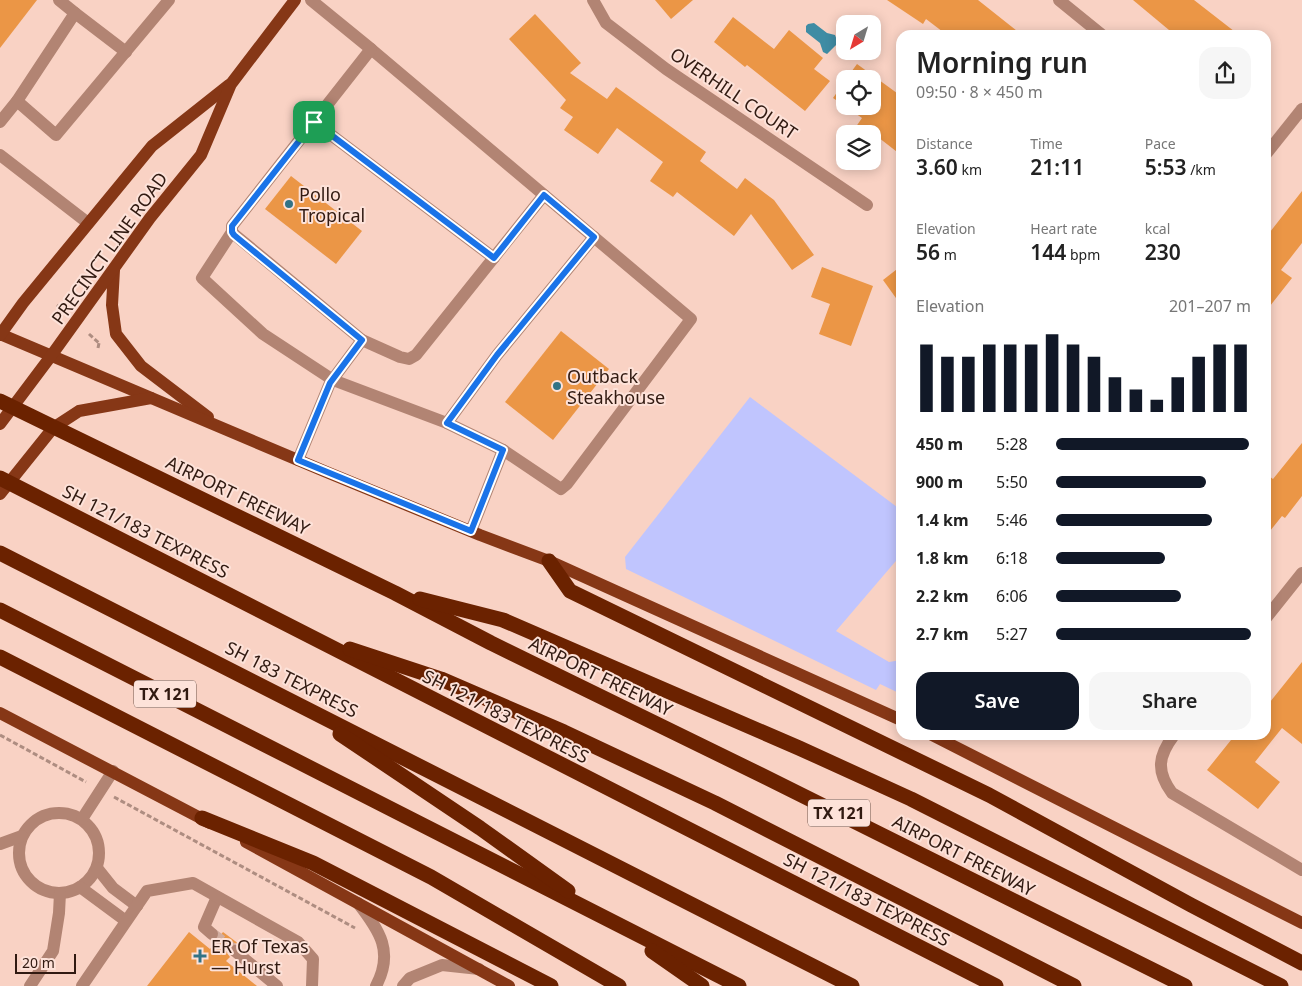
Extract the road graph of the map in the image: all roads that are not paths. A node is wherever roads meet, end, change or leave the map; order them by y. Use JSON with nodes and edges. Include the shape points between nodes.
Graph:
{"nodes":[{"id":1,"x":58,"y":0,"type":"edge"},
{"id":2,"x":169,"y":0,"type":"edge"},
{"id":3,"x":295,"y":0,"type":"edge"},
{"id":4,"x":311,"y":0,"type":"edge"},
{"id":5,"x":593,"y":0,"type":"edge"},
{"id":6,"x":1059,"y":0,"type":"edge"},
{"id":7,"x":75,"y":13,"type":"junction"},
{"id":8,"x":1096,"y":30,"type":"edge"},
{"id":9,"x":371,"y":49,"type":"junction"},
{"id":10,"x":126,"y":52,"type":"junction"},
{"id":11,"x":231,"y":84,"type":"junction"},
{"id":12,"x":17,"y":101,"type":"junction"},
{"id":13,"x":1302,"y":108,"type":"edge"},
{"id":14,"x":0,"y":122,"type":"edge"},
{"id":15,"x":314,"y":122,"type":"junction"},
{"id":16,"x":1271,"y":148,"type":"edge"},
{"id":17,"x":0,"y":155,"type":"edge"},
{"id":18,"x":544,"y":195,"type":"junction"},
{"id":19,"x":867,"y":204,"type":"dead end"},
{"id":20,"x":88,"y":223,"type":"junction"},
{"id":21,"x":232,"y":232,"type":"junction"},
{"id":22,"x":594,"y":237,"type":"junction"},
{"id":23,"x":494,"y":258,"type":"junction"},
{"id":24,"x":114,"y":269,"type":"junction"},
{"id":25,"x":0,"y":334,"type":"edge"},
{"id":26,"x":362,"y":340,"type":"junction"},
{"id":27,"x":51,"y":356,"type":"junction"},
{"id":28,"x":332,"y":380,"type":"junction"},
{"id":29,"x":151,"y":398,"type":"junction"},
{"id":30,"x":0,"y":401,"type":"edge"},
{"id":31,"x":447,"y":423,"type":"junction"},
{"id":32,"x":0,"y":424,"type":"edge"},
{"id":33,"x":222,"y":428,"type":"junction"},
{"id":34,"x":503,"y":450,"type":"junction"},
{"id":35,"x":298,"y":460,"type":"junction"},
{"id":36,"x":0,"y":478,"type":"edge"},
{"id":37,"x":0,"y":494,"type":"edge"},
{"id":38,"x":471,"y":531,"type":"junction"},
{"id":39,"x":6,"y":556,"type":"edge"},
{"id":40,"x":549,"y":561,"type":"junction"},
{"id":41,"x":1302,"y":573,"type":"edge"},
{"id":42,"x":395,"y":592,"type":"junction"},
{"id":43,"x":2,"y":610,"type":"edge"},
{"id":44,"x":1271,"y":612,"type":"edge"},
{"id":45,"x":306,"y":635,"type":"junction"},
{"id":46,"x":0,"y":657,"type":"edge"},
{"id":47,"x":283,"y":696,"type":"junction"},
{"id":48,"x":0,"y":712,"type":"edge"},
{"id":49,"x":896,"y":718,"type":"edge"},
{"id":50,"x":942,"y":740,"type":"edge"},
{"id":51,"x":1170,"y":740,"type":"edge"},
{"id":52,"x":113,"y":771,"type":"junction"},
{"id":53,"x":202,"y":818,"type":"junction"},
{"id":54,"x":82,"y":819,"type":"junction"},
{"id":55,"x":22,"y":836,"type":"junction"},
{"id":56,"x":0,"y":844,"type":"edge"},
{"id":57,"x":97,"y":868,"type":"junction"},
{"id":58,"x":1302,"y":870,"type":"edge"},
{"id":59,"x":80,"y":887,"type":"junction"},
{"id":60,"x":60,"y":893,"type":"junction"},
{"id":61,"x":218,"y":896,"type":"junction"},
{"id":62,"x":358,"y":903,"type":"junction"},
{"id":63,"x":137,"y":906,"type":"junction"},
{"id":64,"x":126,"y":921,"type":"junction"},
{"id":65,"x":1302,"y":923,"type":"edge"},
{"id":66,"x":212,"y":934,"type":"dead end"},
{"id":67,"x":234,"y":951,"type":"tunnel mouth"},
{"id":68,"x":1302,"y":963,"type":"edge"},
{"id":69,"x":479,"y":969,"type":"junction"},
{"id":70,"x":30,"y":986,"type":"edge"},
{"id":71,"x":82,"y":986,"type":"edge"},
{"id":72,"x":277,"y":986,"type":"edge"},
{"id":73,"x":312,"y":986,"type":"edge"},
{"id":74,"x":376,"y":986,"type":"edge"},
{"id":75,"x":403,"y":986,"type":"edge"},
{"id":76,"x":509,"y":986,"type":"edge"},
{"id":77,"x":551,"y":986,"type":"edge"},
{"id":78,"x":620,"y":986,"type":"edge"},
{"id":79,"x":702,"y":986,"type":"edge"},
{"id":80,"x":739,"y":986,"type":"edge"},
{"id":81,"x":852,"y":986,"type":"edge"},
{"id":82,"x":996,"y":986,"type":"edge"},
{"id":83,"x":1074,"y":986,"type":"edge"},
{"id":84,"x":1185,"y":986,"type":"edge"},
{"id":85,"x":1281,"y":986,"type":"edge"}],
"edges":[{"from":1,"to":7,"type":"street"},
{"from":2,"to":10,"type":"street"},
{"from":3,"to":11,"type":"main road","name":"PRECINCT LINE ROAD"},
{"from":4,"to":9,"type":"street"},
{"from":5,"to":19,"type":"street","name":"OVERHILL COURT","via":[[606,23],[666,69]]},
{"from":6,"to":8,"type":"street"},
{"from":7,"to":10,"type":"street"},
{"from":7,"to":12,"type":"street"},
{"from":9,"to":15,"type":"street"},
{"from":9,"to":18,"type":"street"},
{"from":10,"to":12,"type":"street","via":[[56,135]]},
{"from":11,"to":20,"type":"main road","name":"PRECINCT LINE ROAD","via":[[152,146]]},
{"from":11,"to":24,"type":"main road","name":"PRECINCT LINE ROAD","via":[[201,155]]},
{"from":12,"to":14,"type":"street"},
{"from":13,"to":16,"type":"street"},
{"from":15,"to":21,"type":"street","via":[[232,226]]},
{"from":15,"to":23,"type":"street"},
{"from":17,"to":20,"type":"street"},
{"from":18,"to":22,"type":"street"},
{"from":18,"to":23,"type":"street"},
{"from":20,"to":25,"type":"main road","name":"PRECINCT LINE ROAD"},
{"from":21,"to":26,"type":"street"},
{"from":21,"to":28,"type":"street","via":[[202,278],[263,334]]},
{"from":22,"to":31,"type":"street","via":[[497,355]]},
{"from":22,"to":34,"type":"street","via":[[691,319],[561,489]]},
{"from":23,"to":26,"type":"street","via":[[416,355],[409,359],[400,357]]},
{"from":24,"to":27,"type":"main road","name":"PRECINCT LINE ROAD"},
{"from":24,"to":33,"type":"main road","via":[[112,305],[116,334],[141,366]]},
{"from":25,"to":27,"type":"main road"},
{"from":26,"to":28,"type":"street"},
{"from":27,"to":29,"type":"main road"},
{"from":27,"to":32,"type":"main road","name":"PRECINCT LINE ROAD"},
{"from":28,"to":31,"type":"street"},
{"from":28,"to":35,"type":"street"},
{"from":29,"to":33,"type":"main road"},
{"from":29,"to":37,"type":"main road","via":[[79,411],[53,428]]},
{"from":30,"to":42,"type":"highway","name":"AIRPORT FREEWAY","number":"TX 121"},
{"from":31,"to":34,"type":"street"},
{"from":33,"to":35,"type":"main road"},
{"from":34,"to":38,"type":"street"},
{"from":35,"to":38,"type":"main road"},
{"from":36,"to":45,"type":"highway","name":"SH 121/183 TEXPRESS"},
{"from":38,"to":40,"type":"main road"},
{"from":39,"to":47,"type":"highway","name":"SH 183 TEXPRESS"},
{"from":40,"to":49,"type":"main road"},
{"from":40,"to":68,"type":"highway","via":[[570,591],[989,795]]},
{"from":41,"to":44,"type":"street"},
{"from":42,"to":84,"type":"highway","name":"AIRPORT FREEWAY","number":"TX 121","via":[[491,644]]},
{"from":42,"to":85,"type":"highway","via":[[503,620],[790,744],[911,798]]},
{"from":43,"to":80,"type":"highway","number":"TX 121"},
{"from":45,"to":82,"type":"highway","name":"SH 121/183 TEXPRESS"},
{"from":45,"to":83,"type":"highway","via":[[441,679],[564,732],[715,803]]},
{"from":46,"to":78,"type":"highway","via":[[352,835]]},
{"from":47,"to":79,"type":"highway","via":[[480,828]]},
{"from":47,"to":81,"type":"highway","name":"SH 183 TEXPRESS"},
{"from":48,"to":52,"type":"main road"},
{"from":50,"to":65,"type":"main road"},
{"from":51,"to":58,"type":"street","via":[[1164,749],[1161,772],[1172,793]]},
{"from":52,"to":53,"type":"main road"},
{"from":52,"to":54,"type":"street"},
{"from":53,"to":62,"type":"main road"},
{"from":53,"to":77,"type":"highway","via":[[313,863]]},
{"from":54,"to":55,"type":"street","via":[[69,813],[55,812],[41,816]]},
{"from":54,"to":57,"type":"street","via":[[93,831],[99,846]]},
{"from":55,"to":56,"type":"street"},
{"from":55,"to":60,"type":"street","via":[[20,862],[26,874],[47,891]]},
{"from":57,"to":59,"type":"street"},
{"from":57,"to":63,"type":"street","via":[[113,888]]},
{"from":59,"to":60,"type":"street"},
{"from":59,"to":64,"type":"street"},
{"from":60,"to":70,"type":"street","via":[[53,950]]},
{"from":61,"to":63,"type":"street","via":[[193,883],[147,891]]},
{"from":61,"to":66,"type":"street","via":[[204,927]]},
{"from":61,"to":73,"type":"street","via":[[298,942],[313,958]]},
{"from":62,"to":69,"type":"main road"},
{"from":62,"to":74,"type":"street","via":[[375,924],[385,949],[383,973]]},
{"from":63,"to":64,"type":"street"},
{"from":64,"to":71,"type":"street"},
{"from":67,"to":72,"type":"street"},
{"from":69,"to":75,"type":"street","via":[[442,965],[410,978]]},
{"from":69,"to":76,"type":"main road"}]}
